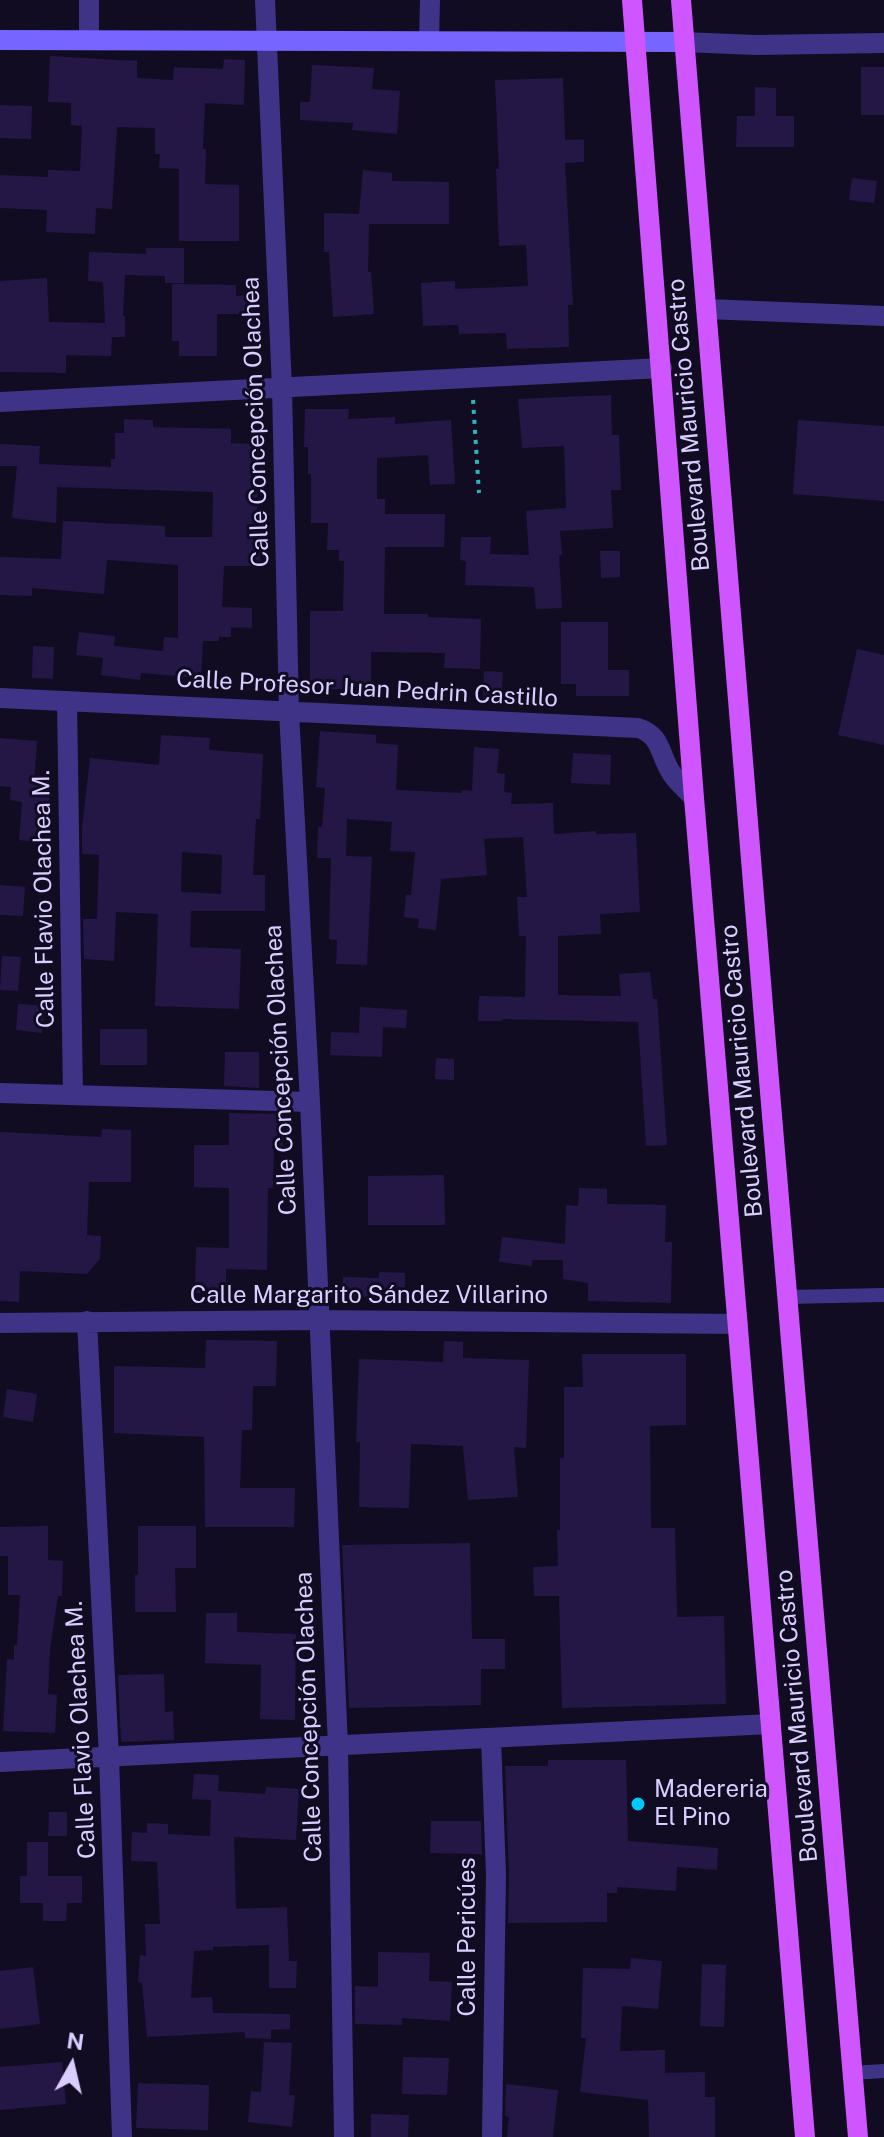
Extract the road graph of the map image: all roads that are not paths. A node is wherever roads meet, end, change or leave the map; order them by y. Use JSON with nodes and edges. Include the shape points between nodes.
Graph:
{"nodes":[{"id":1,"x":89,"y":0,"type":"edge"},
{"id":2,"x":265,"y":0,"type":"edge"},
{"id":3,"x":430,"y":0,"type":"edge"},
{"id":4,"x":632,"y":0,"type":"edge"},
{"id":5,"x":681,"y":0,"type":"edge"},
{"id":6,"x":0,"y":40,"type":"edge"},
{"id":7,"x":89,"y":40,"type":"junction"},
{"id":8,"x":266,"y":40,"type":"junction"},
{"id":9,"x":429,"y":41,"type":"junction"},
{"id":10,"x":636,"y":42,"type":"junction"},
{"id":11,"x":683,"y":42,"type":"junction"},
{"id":12,"x":884,"y":43,"type":"edge"},
{"id":13,"x":706,"y":309,"type":"junction"},
{"id":14,"x":884,"y":316,"type":"edge"},
{"id":15,"x":662,"y":368,"type":"junction"},
{"id":16,"x":282,"y":388,"type":"junction"},
{"id":17,"x":0,"y":402,"type":"edge"},
{"id":18,"x":0,"y":698,"type":"edge"},
{"id":19,"x":67,"y":701,"type":"junction"},
{"id":20,"x":289,"y":712,"type":"junction"},
{"id":21,"x":694,"y":798,"type":"junction"},
{"id":22,"x":0,"y":1093,"type":"edge"},
{"id":23,"x":73,"y":1095,"type":"junction"},
{"id":24,"x":310,"y":1102,"type":"junction"},
{"id":25,"x":884,"y":1295,"type":"edge"},
{"id":26,"x":787,"y":1297,"type":"junction"},
{"id":27,"x":318,"y":1320,"type":"junction"},
{"id":28,"x":87,"y":1321,"type":"junction"},
{"id":29,"x":0,"y":1323,"type":"edge"},
{"id":30,"x":738,"y":1324,"type":"junction"},
{"id":31,"x":771,"y":1724,"type":"junction"},
{"id":32,"x":491,"y":1738,"type":"junction"},
{"id":33,"x":338,"y":1746,"type":"junction"},
{"id":34,"x":109,"y":1757,"type":"junction"},
{"id":35,"x":0,"y":1762,"type":"edge"},
{"id":36,"x":884,"y":2071,"type":"edge"},
{"id":37,"x":851,"y":2073,"type":"junction"},
{"id":38,"x":122,"y":2137,"type":"edge"},
{"id":39,"x":344,"y":2137,"type":"edge"},
{"id":40,"x":492,"y":2137,"type":"edge"},
{"id":41,"x":805,"y":2137,"type":"edge"},
{"id":42,"x":858,"y":2137,"type":"edge"}],
"edges":[{"from":1,"to":7,"type":"street"},
{"from":2,"to":8,"type":"street","name":"Calle Concepción Olachea"},
{"from":3,"to":9,"type":"street"},
{"from":4,"to":10,"type":"main road","name":"Boulevard Mauricio Castro"},
{"from":5,"to":11,"type":"main road","name":"Boulevard Mauricio Castro"},
{"from":6,"to":7,"type":"street"},
{"from":7,"to":8,"type":"street"},
{"from":8,"to":9,"type":"street"},
{"from":8,"to":16,"type":"street","name":"Calle Concepción Olachea"},
{"from":9,"to":10,"type":"street"},
{"from":10,"to":11,"type":"street"},
{"from":10,"to":15,"type":"main road","name":"Boulevard Mauricio Castro"},
{"from":11,"to":12,"type":"street"},
{"from":11,"to":13,"type":"main road","name":"Boulevard Mauricio Castro"},
{"from":13,"to":14,"type":"street"},
{"from":13,"to":26,"type":"main road","name":"Boulevard Mauricio Castro"},
{"from":15,"to":16,"type":"street"},
{"from":15,"to":21,"type":"main road","name":"Boulevard Mauricio Castro"},
{"from":16,"to":17,"type":"street"},
{"from":16,"to":20,"type":"street","name":"Calle Concepción Olachea"},
{"from":18,"to":19,"type":"street","name":"Calle Profesor Juan Pedrin Castillo"},
{"from":19,"to":20,"type":"street","name":"Calle Profesor Juan Pedrin Castillo"},
{"from":19,"to":23,"type":"street","name":"Calle Flavio Olachea M."},
{"from":20,"to":21,"type":"street","name":"Calle Profesor Juan Pedrin Castillo","via":[[638,728],[649,731],[671,773]]},
{"from":20,"to":24,"type":"street","name":"Calle Concepción Olachea"},
{"from":21,"to":30,"type":"main road","name":"Boulevard Mauricio Castro"},
{"from":22,"to":23,"type":"street"},
{"from":23,"to":24,"type":"street"},
{"from":24,"to":27,"type":"street","name":"Calle Concepción Olachea"},
{"from":25,"to":26,"type":"lane"},
{"from":26,"to":37,"type":"main road","name":"Boulevard Mauricio Castro"},
{"from":27,"to":28,"type":"street","name":"Calle Margarito Sández Villarino"},
{"from":27,"to":30,"type":"street","name":"Calle Margarito Sández Villarino"},
{"from":27,"to":33,"type":"street","name":"Calle Concepción Olachea"},
{"from":28,"to":29,"type":"street","name":"Calle Margarito Sández Villarino"},
{"from":28,"to":34,"type":"street","name":"Calle Flavio Olachea M."},
{"from":30,"to":31,"type":"main road","name":"Boulevard Mauricio Castro"},
{"from":31,"to":32,"type":"street"},
{"from":31,"to":41,"type":"main road","name":"Boulevard Mauricio Castro"},
{"from":32,"to":33,"type":"street"},
{"from":32,"to":40,"type":"street","name":"Calle Pericúes","via":[[496,1875]]},
{"from":33,"to":34,"type":"street"},
{"from":33,"to":39,"type":"street","name":"Calle Concepción Olachea"},
{"from":34,"to":35,"type":"street"},
{"from":34,"to":38,"type":"street","name":"Calle Flavio Olachea M."},
{"from":36,"to":37,"type":"lane"},
{"from":37,"to":42,"type":"main road","name":"Boulevard Mauricio Castro"}]}
